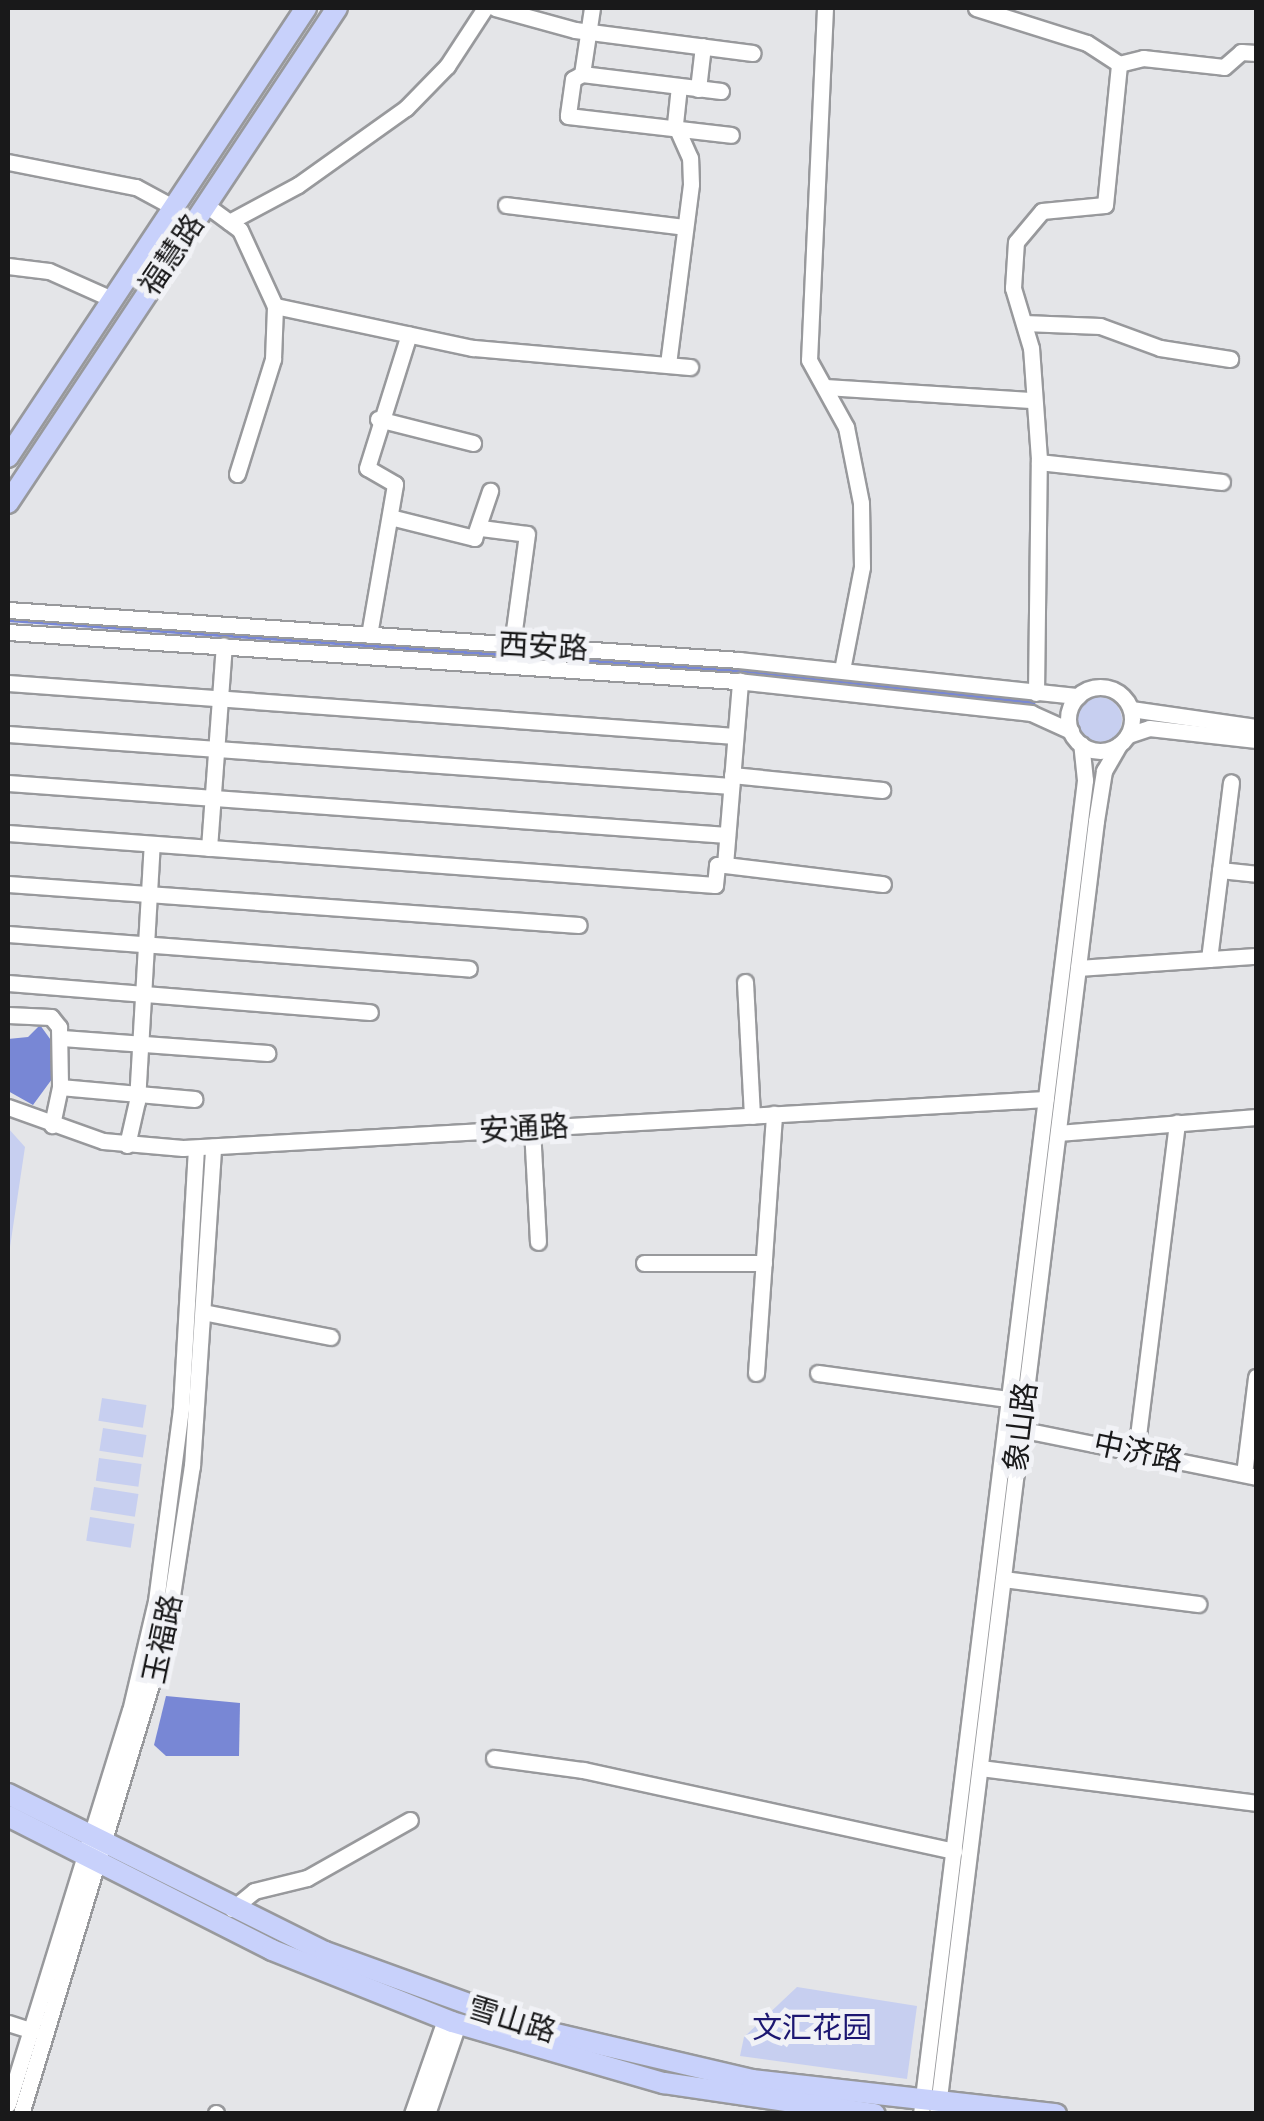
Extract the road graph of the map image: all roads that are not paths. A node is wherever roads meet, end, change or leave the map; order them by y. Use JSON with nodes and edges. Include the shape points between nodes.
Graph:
{"nodes":[{"id":1,"x":306,"y":8,"type":"edge"},
{"id":2,"x":336,"y":8,"type":"edge"},
{"id":3,"x":485,"y":8,"type":"edge"},
{"id":4,"x":495,"y":8,"type":"edge"},
{"id":5,"x":592,"y":8,"type":"edge"},
{"id":6,"x":825,"y":8,"type":"edge"},
{"id":7,"x":976,"y":8,"type":"edge"},
{"id":8,"x":588,"y":32,"type":"junction"},
{"id":9,"x":703,"y":46,"type":"junction"},
{"id":10,"x":1256,"y":53,"type":"edge"},
{"id":11,"x":753,"y":54,"type":"dead end"},
{"id":12,"x":1119,"y":64,"type":"junction"},
{"id":13,"x":582,"y":74,"type":"junction"},
{"id":14,"x":680,"y":86,"type":"junction"},
{"id":15,"x":698,"y":89,"type":"junction"},
{"id":16,"x":721,"y":91,"type":"dead end"},
{"id":17,"x":676,"y":129,"type":"junction"},
{"id":18,"x":731,"y":134,"type":"dead end"},
{"id":19,"x":8,"y":162,"type":"edge"},
{"id":20,"x":206,"y":205,"type":"junction"},
{"id":21,"x":506,"y":205,"type":"dead end"},
{"id":22,"x":173,"y":208,"type":"junction"},
{"id":23,"x":230,"y":222,"type":"junction"},
{"id":24,"x":685,"y":226,"type":"junction"},
{"id":25,"x":8,"y":266,"type":"edge"},
{"id":26,"x":112,"y":299,"type":"junction"},
{"id":27,"x":276,"y":306,"type":"junction"},
{"id":28,"x":1024,"y":323,"type":"junction"},
{"id":29,"x":409,"y":334,"type":"junction"},
{"id":30,"x":1230,"y":358,"type":"dead end"},
{"id":31,"x":668,"y":364,"type":"junction"},
{"id":32,"x":690,"y":367,"type":"dead end"},
{"id":33,"x":825,"y":387,"type":"junction"},
{"id":34,"x":1031,"y":400,"type":"junction"},
{"id":35,"x":378,"y":419,"type":"junction"},
{"id":36,"x":473,"y":443,"type":"dead end"},
{"id":37,"x":8,"y":457,"type":"edge"},
{"id":38,"x":1039,"y":462,"type":"junction"},
{"id":39,"x":237,"y":474,"type":"dead end"},
{"id":40,"x":1222,"y":482,"type":"dead end"},
{"id":41,"x":490,"y":491,"type":"dead end"},
{"id":42,"x":8,"y":503,"type":"edge"},
{"id":43,"x":390,"y":518,"type":"junction"},
{"id":44,"x":481,"y":528,"type":"junction"},
{"id":45,"x":8,"y":610,"type":"edge"},
{"id":46,"x":8,"y":632,"type":"edge"},
{"id":47,"x":369,"y":636,"type":"junction"},
{"id":48,"x":512,"y":645,"type":"junction"},
{"id":49,"x":224,"y":646,"type":"junction"},
{"id":50,"x":842,"y":670,"type":"junction"},
{"id":51,"x":740,"y":681,"type":"junction"},
{"id":52,"x":8,"y":682,"type":"edge"},
{"id":53,"x":1036,"y":692,"type":"junction"},
{"id":54,"x":1078,"y":696,"type":"junction"},
{"id":55,"x":220,"y":698,"type":"junction"},
{"id":56,"x":1131,"y":709,"type":"junction"},
{"id":57,"x":1256,"y":727,"type":"edge"},
{"id":58,"x":8,"y":734,"type":"edge"},
{"id":59,"x":735,"y":736,"type":"junction"},
{"id":60,"x":1076,"y":738,"type":"junction"},
{"id":61,"x":1123,"y":740,"type":"junction"},
{"id":62,"x":1256,"y":740,"type":"edge"},
{"id":63,"x":216,"y":749,"type":"junction"},
{"id":64,"x":732,"y":780,"type":"junction"},
{"id":65,"x":1232,"y":782,"type":"dead end"},
{"id":66,"x":8,"y":783,"type":"edge"},
{"id":67,"x":882,"y":790,"type":"dead end"},
{"id":68,"x":212,"y":798,"type":"junction"},
{"id":69,"x":8,"y":833,"type":"edge"},
{"id":70,"x":727,"y":835,"type":"junction"},
{"id":71,"x":152,"y":844,"type":"junction"},
{"id":72,"x":208,"y":848,"type":"junction"},
{"id":73,"x":725,"y":865,"type":"junction"},
{"id":74,"x":1220,"y":870,"type":"junction"},
{"id":75,"x":1256,"y":874,"type":"edge"},
{"id":76,"x":8,"y":884,"type":"edge"},
{"id":77,"x":883,"y":884,"type":"dead end"},
{"id":78,"x":149,"y":894,"type":"junction"},
{"id":79,"x":579,"y":925,"type":"dead end"},
{"id":80,"x":8,"y":934,"type":"edge"},
{"id":81,"x":146,"y":944,"type":"junction"},
{"id":82,"x":1256,"y":956,"type":"edge"},
{"id":83,"x":1209,"y":959,"type":"junction"},
{"id":84,"x":1078,"y":968,"type":"junction"},
{"id":85,"x":470,"y":969,"type":"dead end"},
{"id":86,"x":745,"y":982,"type":"dead end"},
{"id":87,"x":8,"y":984,"type":"edge"},
{"id":88,"x":143,"y":994,"type":"junction"},
{"id":89,"x":370,"y":1012,"type":"dead end"},
{"id":90,"x":8,"y":1016,"type":"edge"},
{"id":91,"x":62,"y":1038,"type":"junction"},
{"id":92,"x":140,"y":1044,"type":"junction"},
{"id":93,"x":267,"y":1053,"type":"dead end"},
{"id":94,"x":60,"y":1087,"type":"junction"},
{"id":95,"x":137,"y":1094,"type":"junction"},
{"id":96,"x":194,"y":1099,"type":"dead end"},
{"id":97,"x":1046,"y":1099,"type":"junction"},
{"id":98,"x":8,"y":1107,"type":"edge"},
{"id":99,"x":774,"y":1114,"type":"junction"},
{"id":100,"x":752,"y":1116,"type":"junction"},
{"id":101,"x":1256,"y":1117,"type":"edge"},
{"id":102,"x":1178,"y":1123,"type":"junction"},
{"id":103,"x":52,"y":1126,"type":"junction"},
{"id":104,"x":532,"y":1128,"type":"junction"},
{"id":105,"x":1058,"y":1133,"type":"junction"},
{"id":106,"x":127,"y":1145,"type":"junction"},
{"id":107,"x":205,"y":1147,"type":"junction"},
{"id":108,"x":538,"y":1242,"type":"dead end"},
{"id":109,"x":644,"y":1263,"type":"dead end"},
{"id":110,"x":764,"y":1263,"type":"junction"},
{"id":111,"x":203,"y":1312,"type":"junction"},
{"id":112,"x":331,"y":1337,"type":"dead end"},
{"id":113,"x":756,"y":1373,"type":"dead end"},
{"id":114,"x":818,"y":1374,"type":"dead end"},
{"id":115,"x":1256,"y":1377,"type":"edge"},
{"id":116,"x":1010,"y":1399,"type":"junction"},
{"id":117,"x":1019,"y":1430,"type":"junction"},
{"id":118,"x":1136,"y":1452,"type":"junction"},
{"id":119,"x":1250,"y":1475,"type":"edge"},
{"id":120,"x":1003,"y":1579,"type":"junction"},
{"id":121,"x":1198,"y":1604,"type":"dead end"},
{"id":122,"x":494,"y":1758,"type":"dead end"},
{"id":123,"x":980,"y":1768,"type":"junction"},
{"id":124,"x":8,"y":1794,"type":"edge"},
{"id":125,"x":1256,"y":1803,"type":"edge"},
{"id":126,"x":8,"y":1816,"type":"edge"},
{"id":127,"x":410,"y":1820,"type":"dead end"},
{"id":128,"x":94,"y":1850,"type":"junction"},
{"id":129,"x":954,"y":1851,"type":"junction"},
{"id":130,"x":232,"y":1909,"type":"junction"},
{"id":131,"x":452,"y":2022,"type":"junction"},
{"id":132,"x":8,"y":2023,"type":"edge"},
{"id":133,"x":32,"y":2031,"type":"junction"},
{"id":134,"x":8,"y":2104,"type":"edge"},
{"id":135,"x":930,"y":2107,"type":"edge"},
{"id":136,"x":21,"y":2114,"type":"edge"},
{"id":137,"x":412,"y":2114,"type":"edge"},
{"id":138,"x":427,"y":2114,"type":"edge"},
{"id":139,"x":876,"y":2114,"type":"edge"},
{"id":140,"x":1056,"y":2114,"type":"edge"}],
"edges":[{"from":1,"to":22,"type":"main road","name":"福慧路"},
{"from":2,"to":20,"type":"main road","name":"福慧路"},
{"from":3,"to":23,"type":"street","via":[[447,66],[406,108],[298,185]]},
{"from":4,"to":8,"type":"street"},
{"from":5,"to":8,"type":"street"},
{"from":6,"to":33,"type":"street","via":[[809,360]]},
{"from":7,"to":12,"type":"street","via":[[1087,43]]},
{"from":8,"to":9,"type":"street"},
{"from":8,"to":13,"type":"street"},
{"from":9,"to":11,"type":"street"},
{"from":9,"to":15,"type":"street"},
{"from":10,"to":12,"type":"street","via":[[1240,52],[1224,67],[1144,58]]},
{"from":12,"to":28,"type":"street","via":[[1105,205],[1049,208],[1024,225],[1012,284]]},
{"from":13,"to":14,"type":"street"},
{"from":13,"to":17,"type":"street","via":[[573,79],[568,116]]},
{"from":14,"to":15,"type":"street"},
{"from":14,"to":17,"type":"street"},
{"from":15,"to":16,"type":"street"},
{"from":17,"to":18,"type":"street"},
{"from":17,"to":24,"type":"street","via":[[690,158]]},
{"from":19,"to":22,"type":"street","via":[[136,187]]},
{"from":20,"to":23,"type":"street"},
{"from":20,"to":42,"type":"main road","name":"福慧路"},
{"from":21,"to":24,"type":"street"},
{"from":22,"to":26,"type":"main road","name":"福慧路"},
{"from":23,"to":27,"type":"street"},
{"from":24,"to":31,"type":"street"},
{"from":25,"to":26,"type":"street","via":[[49,272]]},
{"from":26,"to":37,"type":"main road","name":"福慧路"},
{"from":27,"to":29,"type":"street"},
{"from":27,"to":39,"type":"street","via":[[273,359]]},
{"from":28,"to":30,"type":"street","via":[[1100,326],[1160,348]]},
{"from":28,"to":34,"type":"street"},
{"from":29,"to":31,"type":"street","via":[[473,348]]},
{"from":29,"to":35,"type":"street"},
{"from":31,"to":32,"type":"street"},
{"from":33,"to":34,"type":"street"},
{"from":33,"to":50,"type":"street","via":[[846,427],[861,503],[862,567]]},
{"from":34,"to":38,"type":"street"},
{"from":35,"to":36,"type":"street"},
{"from":35,"to":43,"type":"street","via":[[367,468],[396,484]]},
{"from":38,"to":40,"type":"street"},
{"from":38,"to":53,"type":"street"},
{"from":41,"to":44,"type":"street"},
{"from":43,"to":44,"type":"street","via":[[466,539]]},
{"from":43,"to":47,"type":"street"},
{"from":44,"to":48,"type":"street","via":[[527,534]]},
{"from":45,"to":47,"type":"street","name":"西安路"},
{"from":46,"to":49,"type":"street","name":"西安路"},
{"from":47,"to":48,"type":"street","name":"西安路"},
{"from":48,"to":50,"type":"street","name":"西安路"},
{"from":49,"to":51,"type":"street","name":"西安路"},
{"from":49,"to":55,"type":"street"},
{"from":50,"to":53,"type":"street","name":"西安路"},
{"from":51,"to":59,"type":"street"},
{"from":51,"to":60,"type":"street","name":"西安路","via":[[1031,713]]},
{"from":52,"to":55,"type":"street"},
{"from":53,"to":54,"type":"street","name":"西安路"},
{"from":54,"to":56,"type":"street","via":[[1106,688]]},
{"from":54,"to":60,"type":"street","via":[[1068,716]]},
{"from":55,"to":59,"type":"street"},
{"from":55,"to":63,"type":"street"},
{"from":56,"to":57,"type":"street"},
{"from":56,"to":61,"type":"street"},
{"from":58,"to":63,"type":"street"},
{"from":59,"to":64,"type":"street"},
{"from":60,"to":61,"type":"street","via":[[1100,751]]},
{"from":60,"to":97,"type":"street","name":"象山路","via":[[1084,780]]},
{"from":61,"to":62,"type":"street","via":[[1149,728]]},
{"from":61,"to":84,"type":"street","name":"象山路","via":[[1102,778]]},
{"from":63,"to":64,"type":"street"},
{"from":63,"to":68,"type":"street"},
{"from":64,"to":67,"type":"street"},
{"from":64,"to":70,"type":"street"},
{"from":65,"to":74,"type":"street"},
{"from":66,"to":68,"type":"street"},
{"from":68,"to":70,"type":"street"},
{"from":68,"to":72,"type":"street"},
{"from":69,"to":71,"type":"street"},
{"from":70,"to":73,"type":"street"},
{"from":71,"to":72,"type":"street"},
{"from":71,"to":78,"type":"street"},
{"from":72,"to":73,"type":"street","via":[[715,884],[716,865]]},
{"from":73,"to":77,"type":"street"},
{"from":74,"to":75,"type":"street"},
{"from":74,"to":83,"type":"street"},
{"from":76,"to":78,"type":"street"},
{"from":78,"to":79,"type":"street"},
{"from":78,"to":81,"type":"street"},
{"from":80,"to":81,"type":"street"},
{"from":81,"to":85,"type":"street"},
{"from":81,"to":88,"type":"street"},
{"from":82,"to":83,"type":"street"},
{"from":83,"to":84,"type":"street"},
{"from":84,"to":105,"type":"street","name":"象山路"},
{"from":86,"to":100,"type":"street"},
{"from":87,"to":88,"type":"street"},
{"from":88,"to":89,"type":"street"},
{"from":88,"to":92,"type":"street"},
{"from":90,"to":91,"type":"street","via":[[51,1016]]},
{"from":91,"to":92,"type":"street"},
{"from":91,"to":94,"type":"street"},
{"from":92,"to":93,"type":"street"},
{"from":92,"to":95,"type":"street"},
{"from":94,"to":95,"type":"street"},
{"from":94,"to":103,"type":"street"},
{"from":95,"to":96,"type":"street"},
{"from":95,"to":106,"type":"street"},
{"from":97,"to":99,"type":"street","name":"安通路"},
{"from":97,"to":116,"type":"street","name":"象山路"},
{"from":98,"to":103,"type":"street","name":"安通路"},
{"from":99,"to":100,"type":"street","name":"安通路"},
{"from":99,"to":110,"type":"street"},
{"from":100,"to":104,"type":"street","name":"安通路"},
{"from":101,"to":102,"type":"street"},
{"from":102,"to":105,"type":"street"},
{"from":102,"to":118,"type":"street"},
{"from":103,"to":106,"type":"street","name":"安通路"},
{"from":104,"to":107,"type":"street","name":"安通路"},
{"from":104,"to":108,"type":"street"},
{"from":105,"to":117,"type":"street","name":"象山路"},
{"from":106,"to":107,"type":"street","name":"安通路"},
{"from":107,"to":111,"type":"street","name":"玉福路"},
{"from":107,"to":128,"type":"street","name":"玉福路","via":[[176,1464],[156,1601]]},
{"from":109,"to":110,"type":"street"},
{"from":110,"to":113,"type":"street"},
{"from":111,"to":112,"type":"street"},
{"from":111,"to":128,"type":"street","name":"玉福路","via":[[192,1466],[172,1604]]},
{"from":114,"to":116,"type":"street"},
{"from":115,"to":119,"type":"street"},
{"from":116,"to":129,"type":"street","name":"象山路"},
{"from":117,"to":118,"type":"street","name":"中济路"},
{"from":117,"to":120,"type":"street","name":"象山路"},
{"from":118,"to":119,"type":"street","name":"中济路"},
{"from":120,"to":121,"type":"street"},
{"from":120,"to":123,"type":"street","name":"象山路"},
{"from":122,"to":129,"type":"street","via":[[583,1770]]},
{"from":123,"to":125,"type":"street"},
{"from":123,"to":135,"type":"street","name":"象山路"},
{"from":124,"to":128,"type":"main road","name":"雪山路"},
{"from":126,"to":128,"type":"main road","name":"雪山路"},
{"from":127,"to":130,"type":"street","via":[[307,1878],[254,1891]]},
{"from":128,"to":130,"type":"main road","name":"雪山路"},
{"from":128,"to":131,"type":"main road","name":"雪山路","via":[[288,1957]]},
{"from":128,"to":133,"type":"street","name":"玉福路"},
{"from":128,"to":136,"type":"street","name":"玉福路"},
{"from":129,"to":135,"type":"street","name":"象山路"},
{"from":130,"to":135,"type":"main road","name":"雪山路","via":[[385,1977],[584,2042],[752,2080]]},
{"from":131,"to":137,"type":"street"},
{"from":131,"to":138,"type":"street"},
{"from":131,"to":139,"type":"main road","name":"雪山路","via":[[692,2089]]},
{"from":132,"to":133,"type":"street"},
{"from":133,"to":134,"type":"street","name":"玉福路"},
{"from":135,"to":140,"type":"main road","name":"雪山路"}]}
